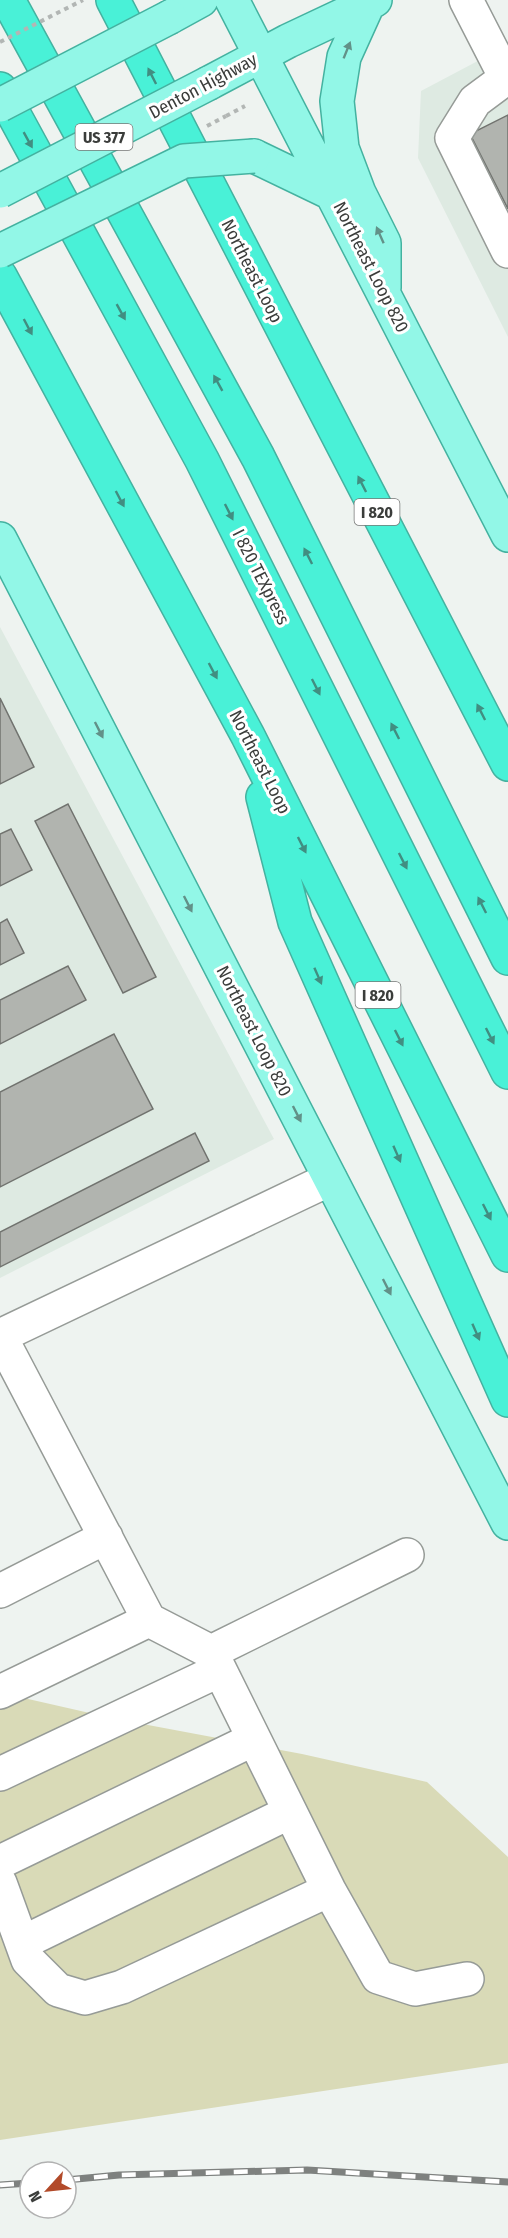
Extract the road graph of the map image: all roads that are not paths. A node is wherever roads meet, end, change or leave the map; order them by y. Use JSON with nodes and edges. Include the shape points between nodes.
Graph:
{"nodes":[{"id":1,"x":8,"y":0,"type":"edge"},
{"id":2,"x":113,"y":0,"type":"edge"},
{"id":3,"x":201,"y":0,"type":"edge"},
{"id":4,"x":232,"y":0,"type":"edge"},
{"id":5,"x":466,"y":0,"type":"edge"},
{"id":6,"x":372,"y":2,"type":"edge"},
{"id":7,"x":261,"y":55,"type":"junction"},
{"id":8,"x":507,"y":77,"type":"edge"},
{"id":9,"x":0,"y":89,"type":"edge"},
{"id":10,"x":0,"y":105,"type":"edge"},
{"id":11,"x":0,"y":191,"type":"edge"},
{"id":12,"x":333,"y":194,"type":"junction"},
{"id":13,"x":508,"y":250,"type":"edge"},
{"id":14,"x":0,"y":251,"type":"edge"},
{"id":15,"x":0,"y":276,"type":"edge"},
{"id":16,"x":384,"y":293,"type":"junction"},
{"id":17,"x":508,"y":535,"type":"edge"},
{"id":18,"x":0,"y":539,"type":"edge"},
{"id":19,"x":248,"y":736,"type":"junction"},
{"id":20,"x":508,"y":764,"type":"edge"},
{"id":21,"x":508,"y":958,"type":"edge"},
{"id":22,"x":508,"y":1072,"type":"edge"},
{"id":23,"x":330,"y":1179,"type":"junction"},
{"id":24,"x":508,"y":1255,"type":"edge"},
{"id":25,"x":0,"y":1336,"type":"edge"},
{"id":26,"x":508,"y":1400,"type":"edge"},
{"id":27,"x":508,"y":1523,"type":"edge"},
{"id":28,"x":106,"y":1537,"type":"junction"},
{"id":29,"x":407,"y":1555,"type":"dead end"},
{"id":30,"x":0,"y":1591,"type":"edge"},
{"id":31,"x":149,"y":1620,"type":"junction"},
{"id":32,"x":216,"y":1661,"type":"junction"},
{"id":33,"x":0,"y":1692,"type":"edge"},
{"id":34,"x":254,"y":1739,"type":"junction"},
{"id":35,"x":0,"y":1774,"type":"edge"},
{"id":36,"x":290,"y":1812,"type":"junction"},
{"id":37,"x":0,"y":1862,"type":"edge"},
{"id":38,"x":0,"y":1883,"type":"edge"},
{"id":39,"x":329,"y":1890,"type":"junction"},
{"id":40,"x":22,"y":1943,"type":"junction"},
{"id":41,"x":467,"y":1979,"type":"dead end"}],
"edges":[{"from":21,"to":1,"type":"highway","one_way":true,"via":[[258,457]]},
{"from":20,"to":2,"type":"highway","name":"Northeast Loop","number":"I 820","one_way":true},
{"from":3,"to":10,"type":"main road","bridge":true},
{"from":4,"to":7,"type":"main road","name":"Northeast Loop 820"},
{"from":5,"to":8,"type":"lane"},
{"from":6,"to":7,"type":"main road","name":"Denton Highway","number":"US 377"},
{"from":16,"to":6,"type":"main road","one_way":true,"via":[[384,243],[342,148],[337,101],[344,57]]},
{"from":7,"to":11,"type":"main road","name":"Denton Highway","number":"US 377","bridge":true},
{"from":7,"to":12,"type":"main road","name":"Northeast Loop 820"},
{"from":8,"to":13,"type":"lane","via":[[475,101],[452,138]]},
{"from":9,"to":22,"type":"highway","name":"I 820 TEXpress","one_way":true,"via":[[202,460]]},
{"from":12,"to":14,"type":"main road","bridge":true,"via":[[254,156],[184,161]]},
{"from":12,"to":16,"type":"main road","name":"Northeast Loop 820"},
{"from":15,"to":19,"type":"highway","name":"Northeast Loop","number":"I 820","one_way":true},
{"from":16,"to":17,"type":"main road","name":"Northeast Loop 820"},
{"from":18,"to":23,"type":"main road","name":"Northeast Loop 820","one_way":true},
{"from":19,"to":24,"type":"highway","name":"Northeast Loop","number":"I 820","one_way":true},
{"from":19,"to":26,"type":"highway","one_way":true,"via":[[295,922]]},
{"from":23,"to":25,"type":"lane"},
{"from":23,"to":27,"type":"main road","name":"Northeast Loop 820","one_way":true},
{"from":25,"to":28,"type":"lane"},
{"from":28,"to":30,"type":"lane"},
{"from":28,"to":31,"type":"lane"},
{"from":29,"to":32,"type":"lane"},
{"from":31,"to":32,"type":"lane"},
{"from":31,"to":33,"type":"lane"},
{"from":32,"to":34,"type":"lane"},
{"from":32,"to":35,"type":"lane"},
{"from":34,"to":36,"type":"lane"},
{"from":34,"to":37,"type":"lane"},
{"from":36,"to":39,"type":"lane"},
{"from":36,"to":40,"type":"lane"},
{"from":38,"to":40,"type":"lane"},
{"from":39,"to":40,"type":"lane","via":[[122,1987],[85,1998],[58,1990],[28,1960]]},
{"from":39,"to":41,"type":"lane","via":[[378,1977],[415,1989]]}]}
